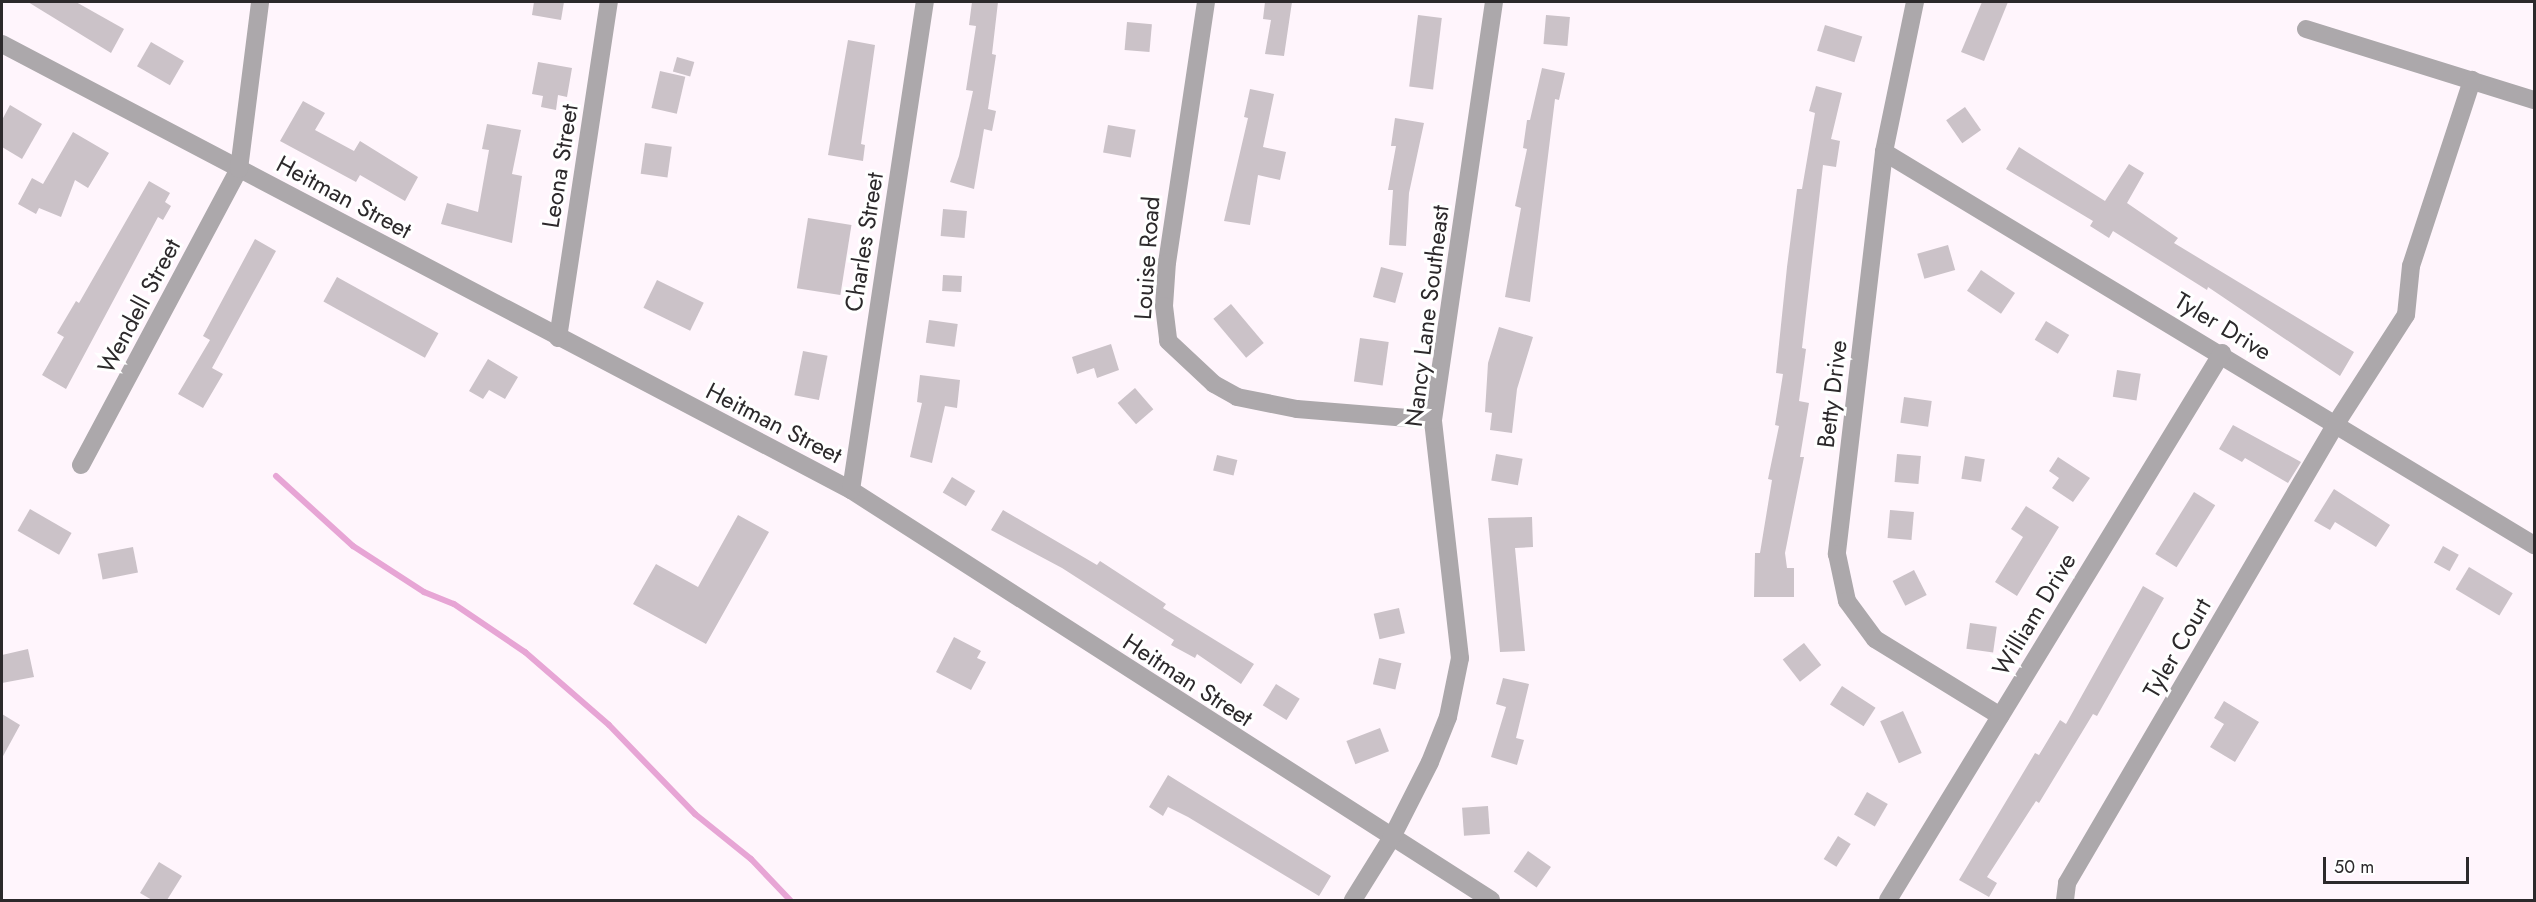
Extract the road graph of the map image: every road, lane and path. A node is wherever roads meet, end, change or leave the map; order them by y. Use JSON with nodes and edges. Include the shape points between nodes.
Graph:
{"nodes":[{"id":1,"x":260,"y":2,"type":"edge"},
{"id":2,"x":609,"y":2,"type":"edge"},
{"id":3,"x":925,"y":2,"type":"edge"},
{"id":4,"x":1206,"y":2,"type":"edge"},
{"id":5,"x":1494,"y":2,"type":"edge"},
{"id":6,"x":1916,"y":2,"type":"edge"},
{"id":7,"x":2306,"y":29,"type":"dead end"},
{"id":8,"x":2,"y":44,"type":"edge"},
{"id":9,"x":2472,"y":80,"type":"junction"},
{"id":10,"x":2535,"y":100,"type":"edge"},
{"id":11,"x":1884,"y":152,"type":"junction"},
{"id":12,"x":239,"y":169,"type":"junction"},
{"id":13,"x":558,"y":338,"type":"junction"},
{"id":14,"x":2222,"y":353,"type":"junction"},
{"id":15,"x":1433,"y":420,"type":"junction"},
{"id":16,"x":2337,"y":422,"type":"junction"},
{"id":17,"x":81,"y":465,"type":"dead end"},
{"id":18,"x":851,"y":490,"type":"junction"},
{"id":19,"x":2535,"y":545,"type":"edge"},
{"id":20,"x":2000,"y":716,"type":"junction"},
{"id":21,"x":1391,"y":839,"type":"junction"},
{"id":22,"x":1353,"y":900,"type":"edge"},
{"id":23,"x":1491,"y":900,"type":"edge"},
{"id":24,"x":1888,"y":900,"type":"edge"},
{"id":25,"x":2065,"y":900,"type":"edge"}],
"edges":[{"from":1,"to":12,"type":"street"},
{"from":2,"to":13,"type":"street","name":"Leona Street"},
{"from":3,"to":18,"type":"street","name":"Charles Street"},
{"from":4,"to":15,"type":"street","name":"Louise Road","via":[[1167,262],[1164,306],[1168,340],[1214,384],[1237,397],[1297,409]]},
{"from":5,"to":15,"type":"street","name":"Nancy Lane Southeast"},
{"from":6,"to":11,"type":"street","name":"Betty Drive"},
{"from":7,"to":9,"type":"street"},
{"from":8,"to":12,"type":"street","name":"Heitman Street"},
{"from":9,"to":10,"type":"street"},
{"from":9,"to":16,"type":"street","name":"Tyler Court","via":[[2411,266],[2406,315]]},
{"from":11,"to":14,"type":"street","name":"Tyler Drive"},
{"from":11,"to":20,"type":"street","name":"Betty Drive","via":[[1837,554],[1847,601],[1875,639]]},
{"from":12,"to":13,"type":"street","name":"Heitman Street"},
{"from":12,"to":17,"type":"street","name":"Wendell Street"},
{"from":13,"to":18,"type":"street","name":"Heitman Street"},
{"from":14,"to":16,"type":"street","name":"Tyler Drive"},
{"from":14,"to":20,"type":"street","name":"William Drive"},
{"from":15,"to":21,"type":"street","name":"Nancy Lane Southeast","via":[[1460,658],[1448,717]]},
{"from":16,"to":19,"type":"street","name":"Tyler Drive"},
{"from":16,"to":25,"type":"street","name":"Tyler Court","via":[[2067,883]]},
{"from":18,"to":21,"type":"street","name":"Heitman Street"},
{"from":20,"to":24,"type":"street","name":"William Drive"},
{"from":21,"to":22,"type":"street","name":"Nancy Lane Southeast"},
{"from":21,"to":23,"type":"street","name":"Heitman Street"}]}
